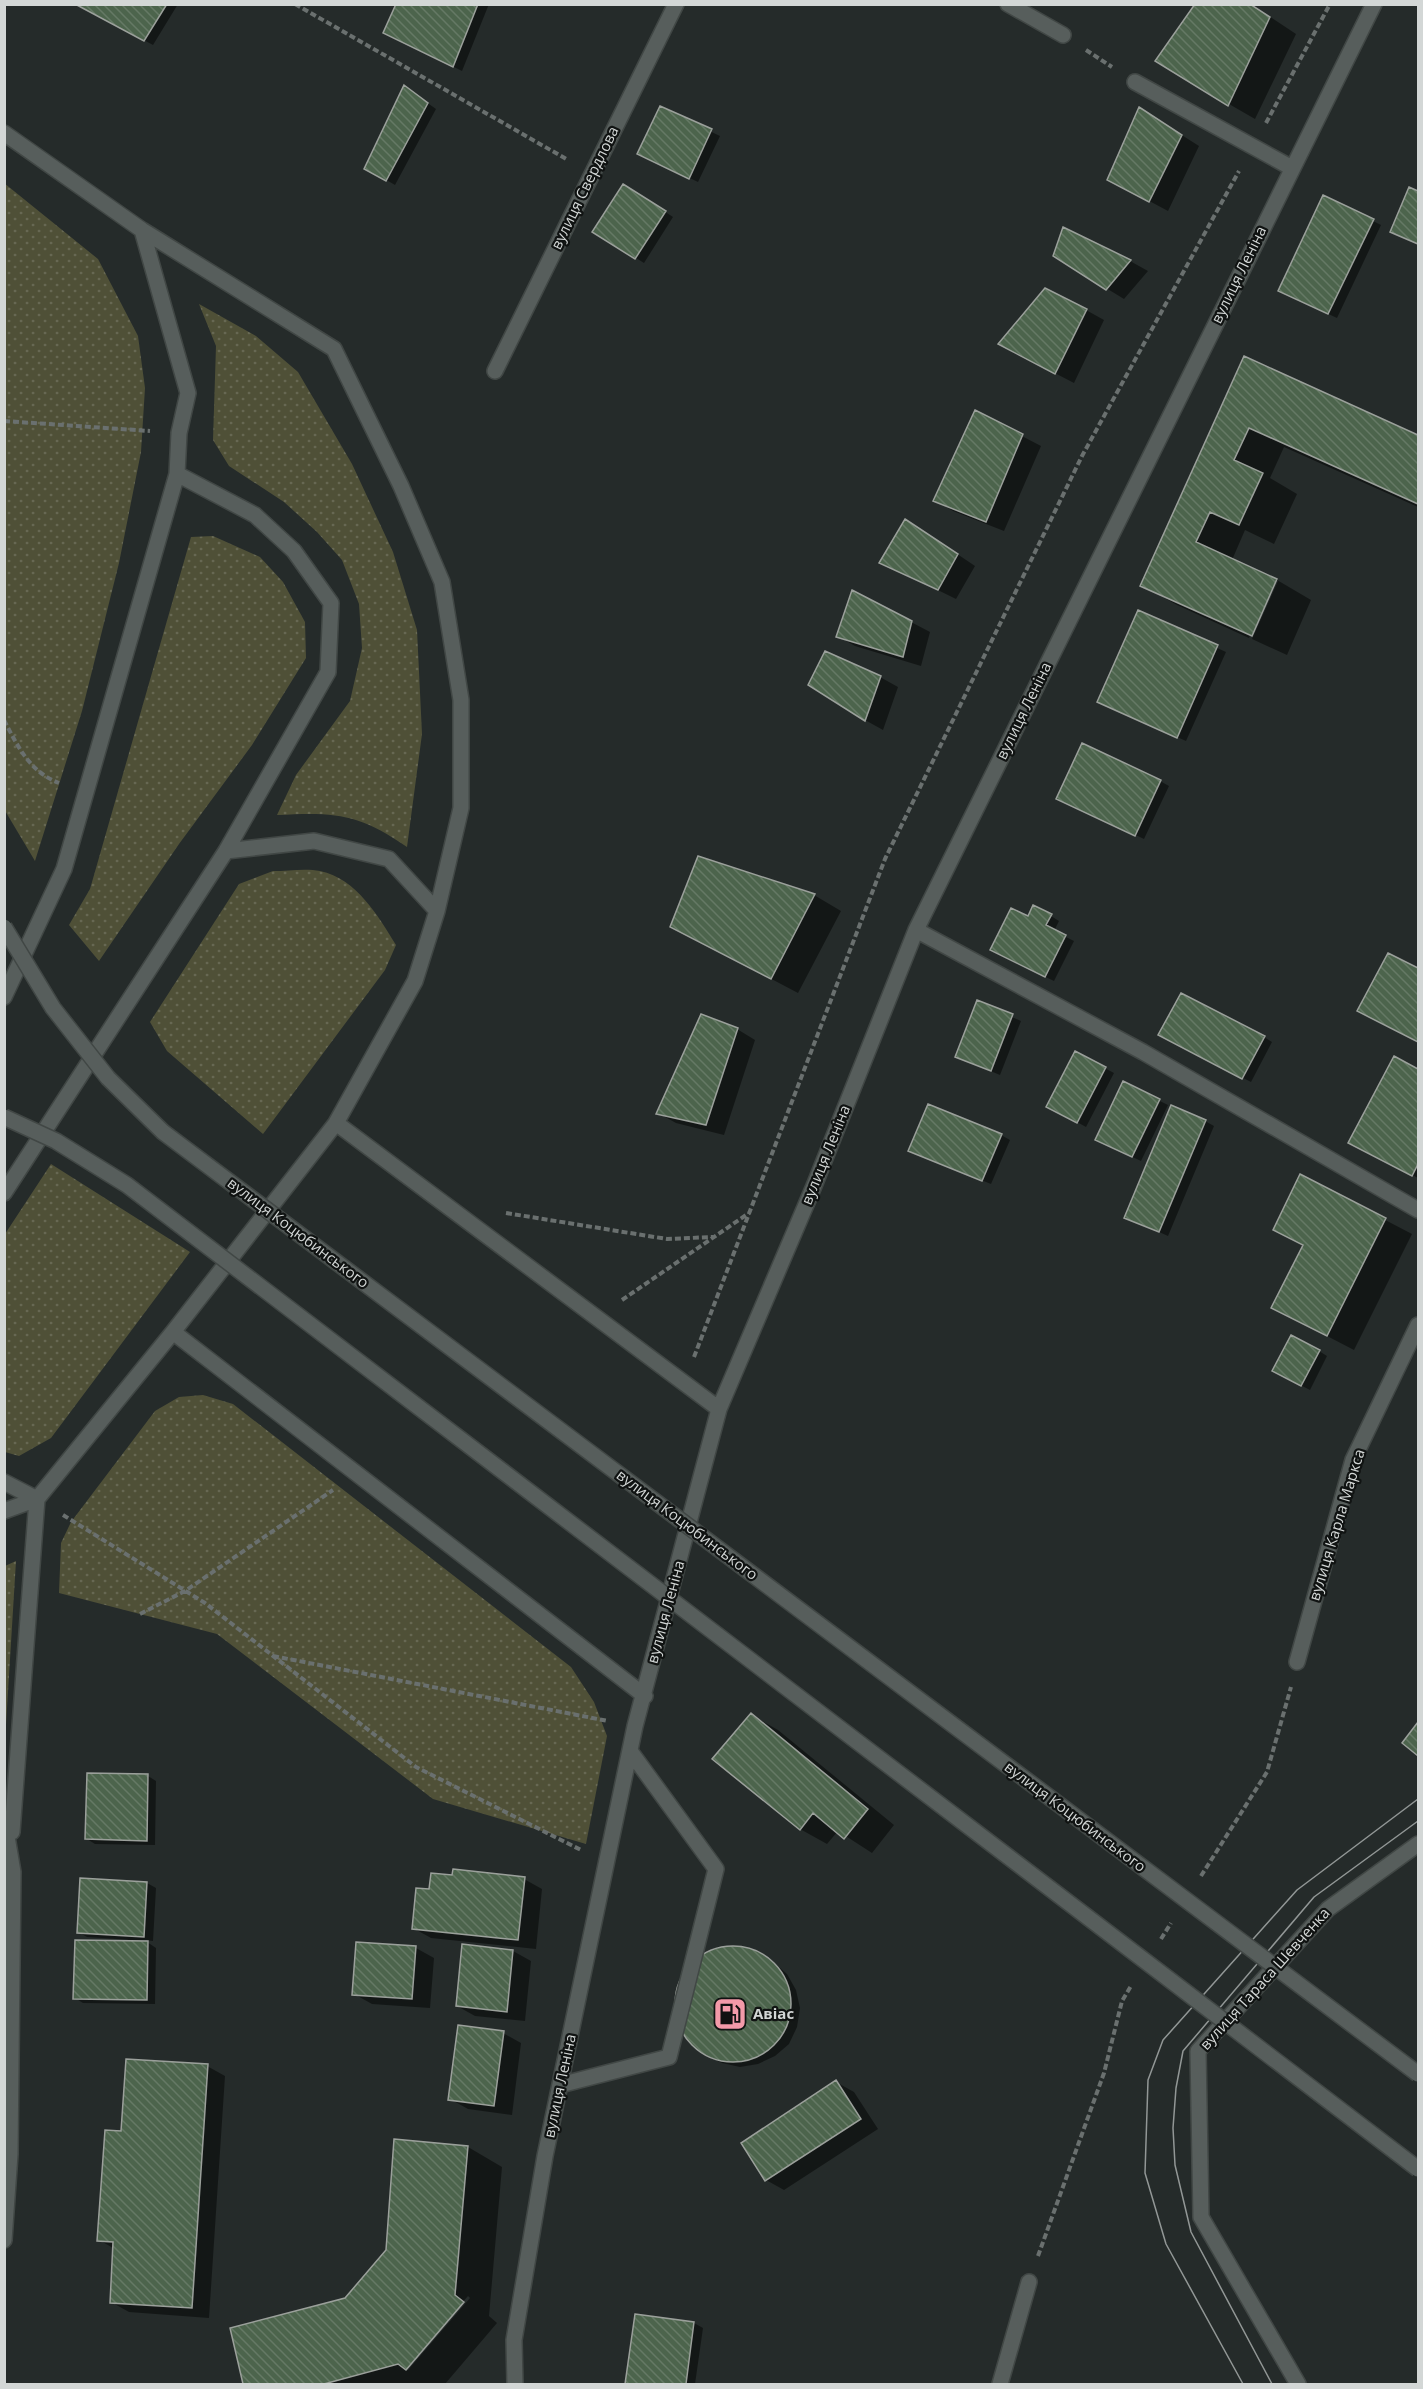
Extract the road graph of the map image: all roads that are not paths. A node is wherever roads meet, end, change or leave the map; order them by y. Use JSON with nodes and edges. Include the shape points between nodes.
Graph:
{"nodes":[{"id":1,"x":676,"y":4,"type":"edge"},
{"id":2,"x":1008,"y":4,"type":"edge"},
{"id":3,"x":1374,"y":4,"type":"edge"},
{"id":4,"x":1063,"y":35,"type":"road end"},
{"id":5,"x":1135,"y":82,"type":"road end"},
{"id":6,"x":4,"y":133,"type":"edge"},
{"id":7,"x":1292,"y":168,"type":"junction"},
{"id":8,"x":142,"y":230,"type":"junction"},
{"id":9,"x":495,"y":371,"type":"dead end"},
{"id":10,"x":177,"y":474,"type":"junction"},
{"id":11,"x":226,"y":851,"type":"junction"},
{"id":12,"x":436,"y":911,"type":"junction"},
{"id":13,"x":4,"y":927,"type":"edge"},
{"id":14,"x":916,"y":930,"type":"junction"},
{"id":15,"x":6,"y":991,"type":"edge"},
{"id":16,"x":4,"y":1117,"type":"edge"},
{"id":17,"x":336,"y":1123,"type":"junction"},
{"id":18,"x":4,"y":1193,"type":"edge"},
{"id":19,"x":1419,"y":1210,"type":"edge"},
{"id":20,"x":1419,"y":1326,"type":"edge"},
{"id":21,"x":173,"y":1332,"type":"junction"},
{"id":22,"x":719,"y":1409,"type":"junction"},
{"id":23,"x":4,"y":1482,"type":"edge"},
{"id":24,"x":37,"y":1498,"type":"junction"},
{"id":25,"x":4,"y":1511,"type":"edge"},
{"id":26,"x":1297,"y":1662,"type":"dead end"},
{"id":27,"x":645,"y":1696,"type":"junction"},
{"id":28,"x":630,"y":1751,"type":"junction"},
{"id":29,"x":4,"y":1819,"type":"edge"},
{"id":30,"x":1419,"y":1844,"type":"edge"},
{"id":31,"x":11,"y":1847,"type":"junction"},
{"id":32,"x":1419,"y":2074,"type":"edge"},
{"id":33,"x":560,"y":2085,"type":"junction"},
{"id":34,"x":1419,"y":2169,"type":"edge"},
{"id":35,"x":4,"y":2240,"type":"edge"},
{"id":36,"x":1029,"y":2282,"type":"dead end"},
{"id":37,"x":515,"y":2385,"type":"edge"},
{"id":38,"x":1000,"y":2385,"type":"edge"},
{"id":39,"x":1298,"y":2385,"type":"edge"}],
"edges":[{"from":1,"to":9,"type":"street","name":"вулиця Свердлова"},
{"from":2,"to":4,"type":"street"},
{"from":3,"to":7,"type":"street","name":"вулиця Леніна"},
{"from":5,"to":7,"type":"street"},
{"from":6,"to":8,"type":"street"},
{"from":7,"to":14,"type":"street","name":"вулиця Леніна"},
{"from":8,"to":10,"type":"street","via":[[188,393],[179,433]]},
{"from":8,"to":12,"type":"street","via":[[334,349],[401,486],[442,582],[461,700],[461,808]]},
{"from":10,"to":11,"type":"street","via":[[255,515],[294,551],[331,603],[328,672]]},
{"from":10,"to":15,"type":"street","via":[[64,869]]},
{"from":11,"to":12,"type":"street","via":[[314,841],[389,859]]},
{"from":11,"to":18,"type":"street"},
{"from":12,"to":17,"type":"street","via":[[415,981]]},
{"from":13,"to":32,"type":"street","name":"вулиця Коцюбинського","bridge":true,"via":[[53,1008],[108,1078],[163,1132]]},
{"from":14,"to":19,"type":"street","via":[[1143,1052]]},
{"from":14,"to":22,"type":"street","name":"вулиця Леніна","via":[[814,1186]]},
{"from":16,"to":34,"type":"street","bridge":true,"via":[[56,1141],[127,1185]]},
{"from":17,"to":21,"type":"street"},
{"from":17,"to":22,"type":"street"},
{"from":20,"to":26,"type":"street","name":"вулиця Карла Маркса","via":[[1353,1460]]},
{"from":21,"to":24,"type":"street"},
{"from":21,"to":27,"type":"street"},
{"from":22,"to":27,"type":"street","name":"вулиця Леніна"},
{"from":23,"to":24,"type":"street"},
{"from":24,"to":25,"type":"street"},
{"from":24,"to":31,"type":"street"},
{"from":27,"to":28,"type":"street","name":"вулиця Леніна"},
{"from":28,"to":33,"type":"street","name":"вулиця Леніна"},
{"from":28,"to":33,"type":"street","via":[[716,1869],[669,2056]]},
{"from":29,"to":31,"type":"street"},
{"from":30,"to":39,"type":"street","name":"вулиця Тараса Шевченка","via":[[1328,1909],[1198,2051],[1201,2217]]},
{"from":31,"to":35,"type":"street","via":[[14,1872],[10,2154]]},
{"from":33,"to":37,"type":"street","name":"вулиця Леніна","via":[[514,2340]]},
{"from":36,"to":38,"type":"street"}]}
